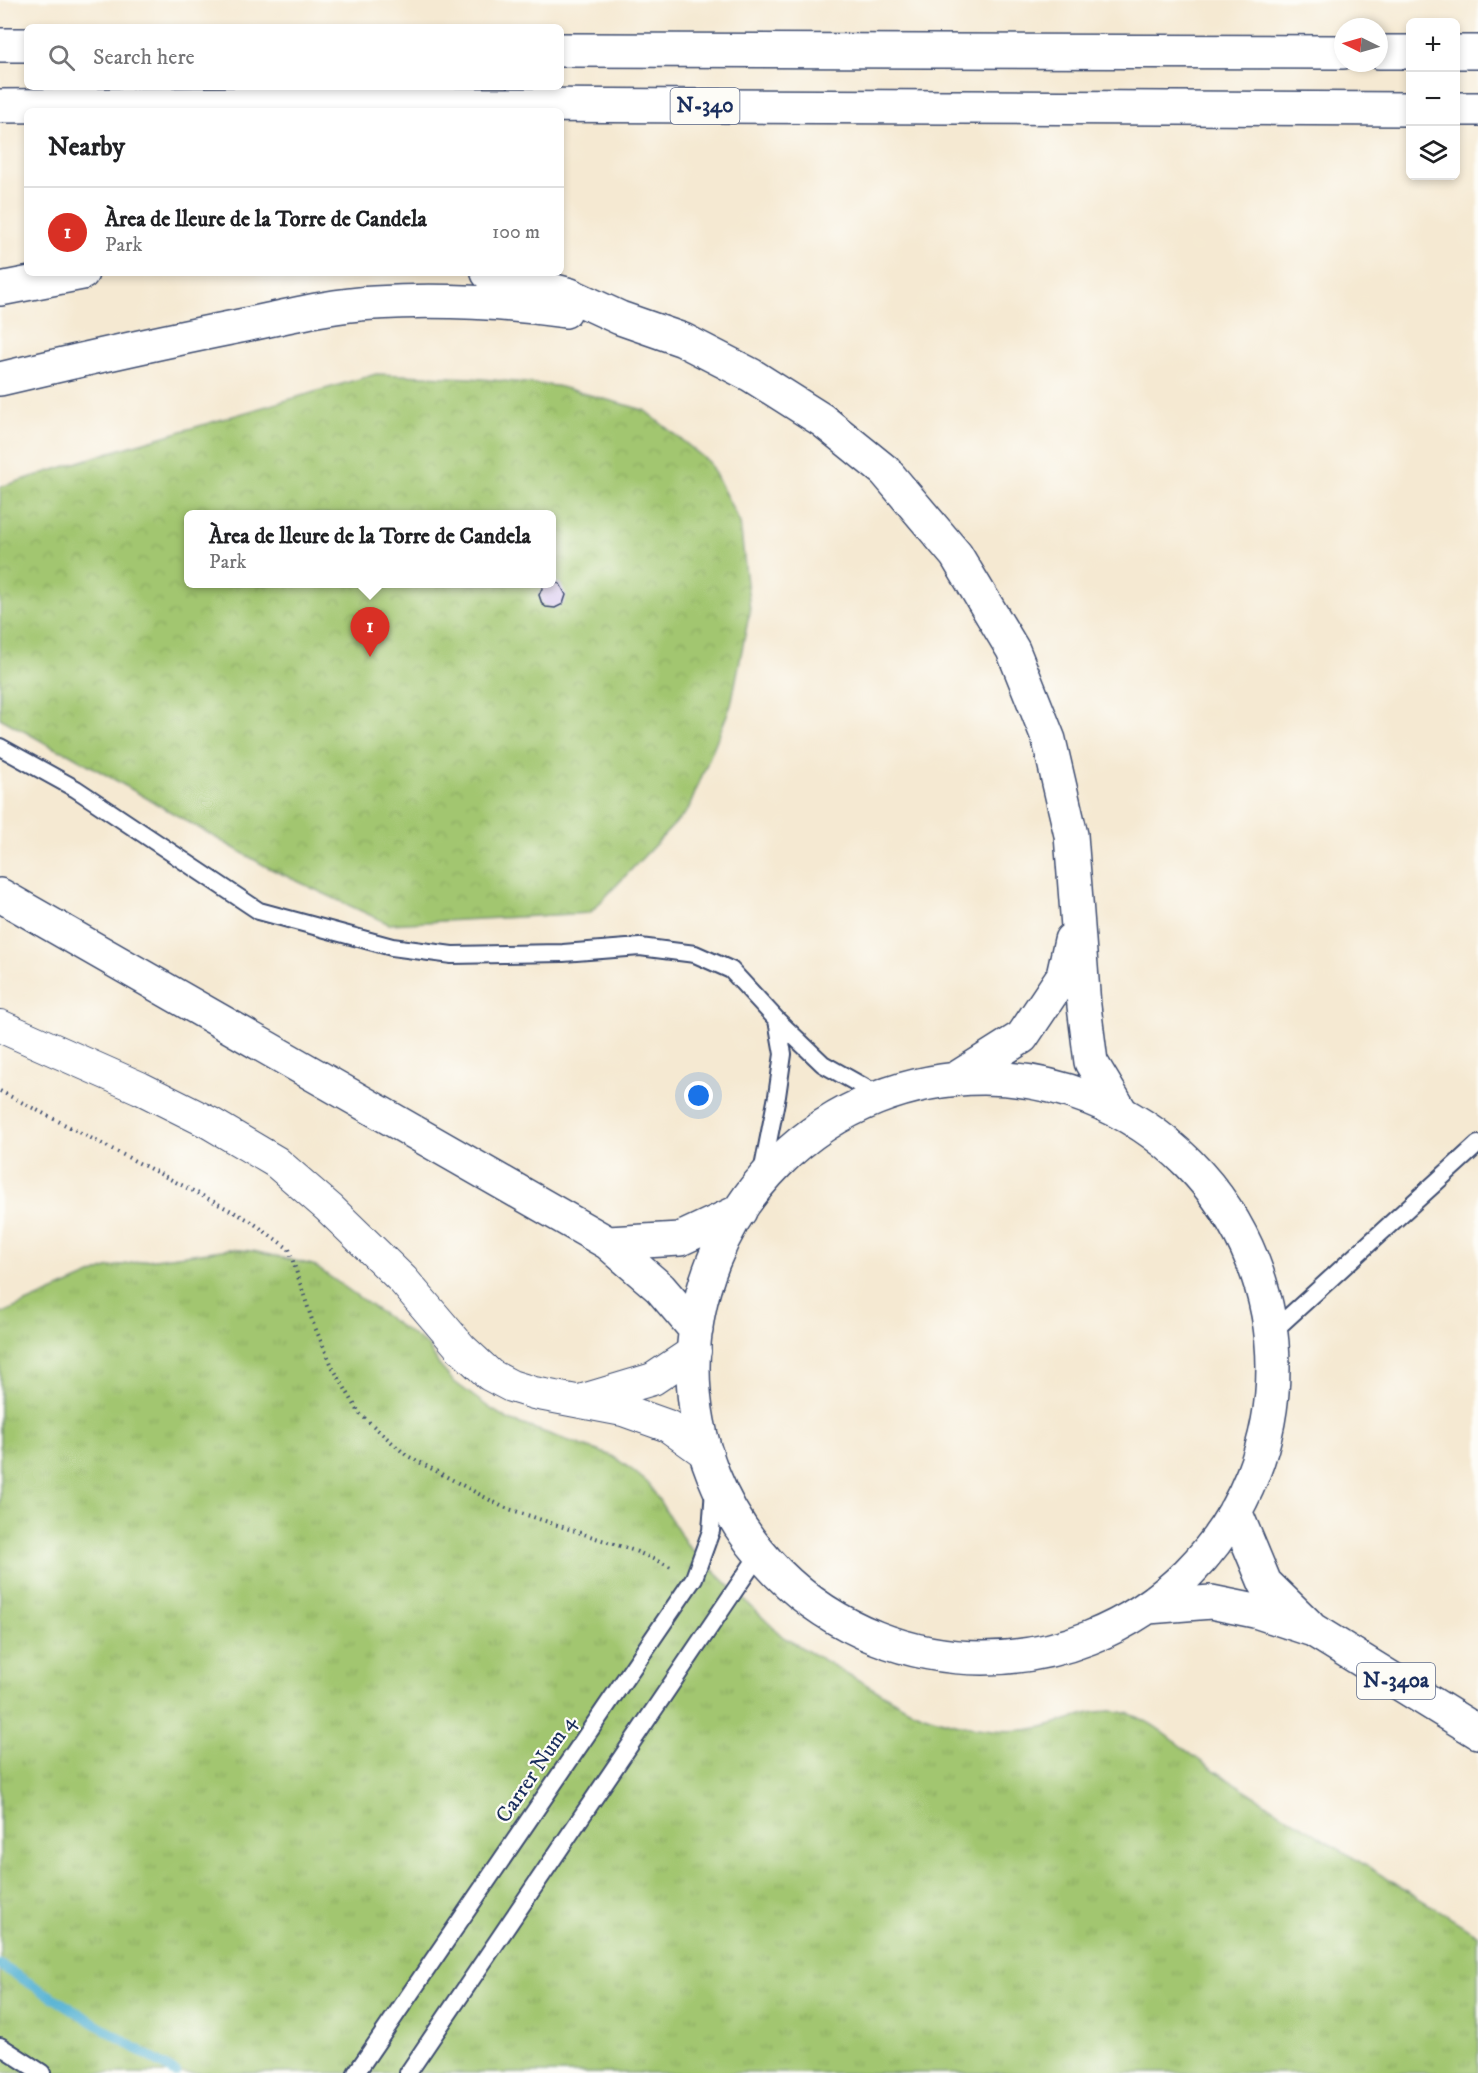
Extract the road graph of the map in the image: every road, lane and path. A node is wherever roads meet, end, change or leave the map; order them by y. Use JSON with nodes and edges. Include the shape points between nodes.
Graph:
{"nodes":[{"id":1,"x":0,"y":45,"type":"edge"},
{"id":2,"x":24,"y":45,"type":"edge"},
{"id":3,"x":564,"y":50,"type":"edge"},
{"id":4,"x":1334,"y":52,"type":"edge"},
{"id":5,"x":1388,"y":52,"type":"edge"},
{"id":6,"x":1406,"y":52,"type":"edge"},
{"id":7,"x":1460,"y":52,"type":"edge"},
{"id":8,"x":1478,"y":52,"type":"edge"},
{"id":9,"x":0,"y":106,"type":"edge"},
{"id":10,"x":1478,"y":108,"type":"edge"},
{"id":11,"x":1406,"y":109,"type":"edge"},
{"id":12,"x":1460,"y":109,"type":"edge"},
{"id":13,"x":67,"y":276,"type":"edge"},
{"id":14,"x":499,"y":276,"type":"edge"},
{"id":15,"x":0,"y":289,"type":"edge"},
{"id":16,"x":620,"y":318,"type":"junction"},
{"id":17,"x":0,"y":379,"type":"edge"},
{"id":18,"x":0,"y":747,"type":"edge"},
{"id":19,"x":0,"y":895,"type":"edge"},
{"id":20,"x":1078,"y":909,"type":"junction"},
{"id":21,"x":777,"y":1020,"type":"junction"},
{"id":22,"x":0,"y":1026,"type":"edge"},
{"id":23,"x":957,"y":1078,"type":"junction"},
{"id":24,"x":0,"y":1091,"type":"edge"},
{"id":25,"x":880,"y":1096,"type":"junction"},
{"id":26,"x":1121,"y":1112,"type":"junction"},
{"id":27,"x":1478,"y":1144,"type":"edge"},
{"id":28,"x":760,"y":1183,"type":"junction"},
{"id":29,"x":740,"y":1211,"type":"junction"},
{"id":30,"x":608,"y":1243,"type":"junction"},
{"id":31,"x":1271,"y":1333,"type":"junction"},
{"id":32,"x":695,"y":1341,"type":"junction"},
{"id":33,"x":576,"y":1402,"type":"junction"},
{"id":34,"x":711,"y":1465,"type":"junction"},
{"id":35,"x":1235,"y":1511,"type":"junction"},
{"id":36,"x":760,"y":1553,"type":"junction"},
{"id":37,"x":694,"y":1578,"type":"junction"},
{"id":38,"x":1148,"y":1607,"type":"junction"},
{"id":39,"x":1313,"y":1630,"type":"junction"},
{"id":40,"x":1478,"y":1732,"type":"edge"},
{"id":41,"x":0,"y":2046,"type":"edge"},
{"id":42,"x":42,"y":2073,"type":"edge"},
{"id":43,"x":357,"y":2073,"type":"edge"},
{"id":44,"x":408,"y":2073,"type":"edge"}],
"edges":[{"from":1,"to":2,"type":"main road"},
{"from":3,"to":4,"type":"main road"},
{"from":5,"to":6,"type":"main road"},
{"from":7,"to":8,"type":"main road"},
{"from":9,"to":11,"type":"main road","number":"N-340"},
{"from":10,"to":12,"type":"main road"},
{"from":13,"to":15,"type":"main road"},
{"from":14,"to":16,"type":"main road","via":[[570,295]]},
{"from":16,"to":17,"type":"main road","via":[[449,300],[372,303],[208,332]]},
{"from":16,"to":20,"type":"main road","via":[[683,340],[752,375],[822,420],[885,471],[956,555],[1013,650],[1049,740],[1071,835]]},
{"from":18,"to":21,"type":"lane","via":[[76,789],[259,910],[392,947],[452,955],[640,947],[695,954],[731,970]]},
{"from":19,"to":30,"type":"main road"},
{"from":20,"to":23,"type":"main road","via":[[1063,976],[1022,1037]]},
{"from":20,"to":26,"type":"main road","via":[[1091,1062]]},
{"from":21,"to":25,"type":"lane","via":[[823,1064]]},
{"from":21,"to":28,"type":"lane","via":[[783,1054]]},
{"from":22,"to":33,"type":"street","via":[[140,1088],[276,1162],[403,1280],[461,1348],[490,1375],[511,1386]]},
{"from":23,"to":25,"type":"main road","via":[[918,1084]]},
{"from":23,"to":26,"type":"main road","via":[[999,1077],[1042,1083],[1082,1094]]},
{"from":24,"to":37,"type":"path","via":[[249,1220],[289,1249],[313,1323],[333,1368],[360,1414],[406,1455],[503,1507],[635,1551]]},
{"from":25,"to":28,"type":"main road","via":[[815,1132]]},
{"from":26,"to":31,"type":"main road","via":[[1160,1137],[1194,1168],[1223,1204],[1246,1244],[1262,1287]]},
{"from":27,"to":31,"type":"lane"},
{"from":28,"to":29,"type":"main road"},
{"from":29,"to":30,"type":"main road","via":[[680,1239]]},
{"from":29,"to":32,"type":"main road","via":[[707,1281]]},
{"from":30,"to":32,"type":"main road","via":[[660,1288]]},
{"from":31,"to":35,"type":"main road","via":[[1273,1379],[1267,1424],[1255,1469]]},
{"from":32,"to":33,"type":"street","via":[[653,1379]]},
{"from":32,"to":34,"type":"main road","via":[[698,1413]]},
{"from":33,"to":34,"type":"street","via":[[623,1410],[668,1426]]},
{"from":34,"to":36,"type":"main road","via":[[734,1516]]},
{"from":34,"to":37,"type":"lane","name":"Carrer Num 4","via":[[711,1531]]},
{"from":35,"to":38,"type":"main road","via":[[1197,1564]]},
{"from":35,"to":39,"type":"main road","number":"N-340a","via":[[1265,1583]]},
{"from":36,"to":38,"type":"main road","via":[[784,1579],[842,1621],[874,1637],[944,1656],[980,1659],[1050,1650],[1117,1626]]},
{"from":36,"to":44,"type":"lane"},
{"from":37,"to":43,"type":"lane","name":"Carrer Num 4"},
{"from":38,"to":39,"type":"main road","number":"N-340a","via":[[1211,1602]]},
{"from":39,"to":40,"type":"main road","number":"N-340a"},
{"from":41,"to":42,"type":"lane"}]}
